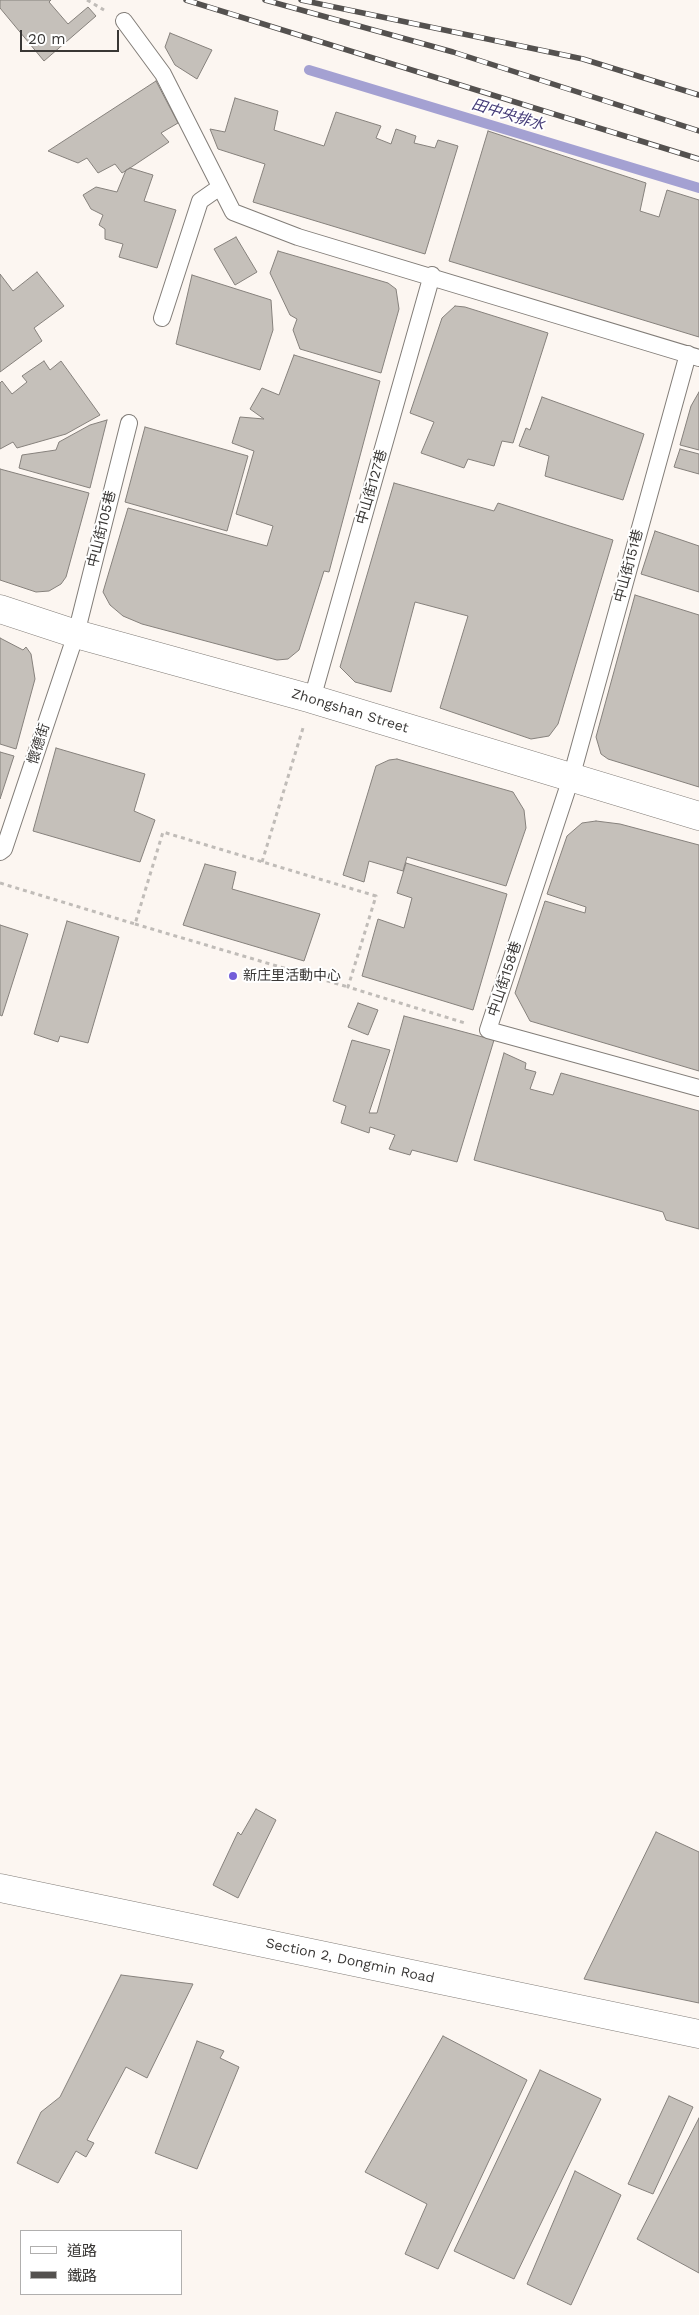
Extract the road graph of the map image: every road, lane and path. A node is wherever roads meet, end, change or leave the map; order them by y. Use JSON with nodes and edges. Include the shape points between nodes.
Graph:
{"nodes":[{"id":1,"x":124,"y":21,"type":"dead end"},
{"id":2,"x":220,"y":187,"type":"junction"},
{"id":3,"x":432,"y":276,"type":"junction"},
{"id":4,"x":162,"y":318,"type":"dead end"},
{"id":5,"x":693,"y":356,"type":"edge"},
{"id":6,"x":129,"y":424,"type":"dead end"},
{"id":7,"x":0,"y":609,"type":"edge"},
{"id":8,"x":76,"y":634,"type":"junction"},
{"id":9,"x":312,"y":699,"type":"junction"},
{"id":10,"x":571,"y":778,"type":"junction"},
{"id":11,"x":699,"y":816,"type":"edge"},
{"id":12,"x":0,"y":852,"type":"edge"},
{"id":13,"x":262,"y":862,"type":"junction"},
{"id":14,"x":0,"y":883,"type":"edge"},
{"id":15,"x":135,"y":924,"type":"junction"},
{"id":16,"x":348,"y":988,"type":"junction"},
{"id":17,"x":488,"y":1030,"type":"junction"},
{"id":18,"x":699,"y":1088,"type":"edge"},
{"id":19,"x":0,"y":1888,"type":"edge"},
{"id":20,"x":699,"y":2034,"type":"edge"}],
"edges":[{"from":1,"to":2,"type":"lane","via":[[163,74]]},
{"from":2,"to":3,"type":"lane","via":[[233,212],[298,236]]},
{"from":2,"to":4,"type":"lane","via":[[200,201]]},
{"from":3,"to":5,"type":"lane"},
{"from":3,"to":9,"type":"lane","name":"中山街127巷"},
{"from":5,"to":10,"type":"lane","name":"中山街151巷"},
{"from":6,"to":8,"type":"lane","name":"中山街105巷"},
{"from":7,"to":8,"type":"street","name":"Zhongshan Street"},
{"from":8,"to":9,"type":"street","name":"Zhongshan Street"},
{"from":8,"to":12,"type":"lane","name":"懷德街","via":[[4,849]]},
{"from":9,"to":10,"type":"street","name":"Zhongshan Street"},
{"from":9,"to":13,"type":"path"},
{"from":10,"to":11,"type":"street","name":"Zhongshan Street"},
{"from":10,"to":17,"type":"lane","name":"中山街158巷"},
{"from":13,"to":15,"type":"path","via":[[163,832]]},
{"from":13,"to":16,"type":"path","via":[[376,896]]},
{"from":14,"to":15,"type":"path"},
{"from":15,"to":16,"type":"path"},
{"from":16,"to":17,"type":"path"},
{"from":17,"to":18,"type":"lane","name":"中山街158巷"},
{"from":19,"to":20,"type":"street","name":"Section 2, Dongmin Road"}]}
